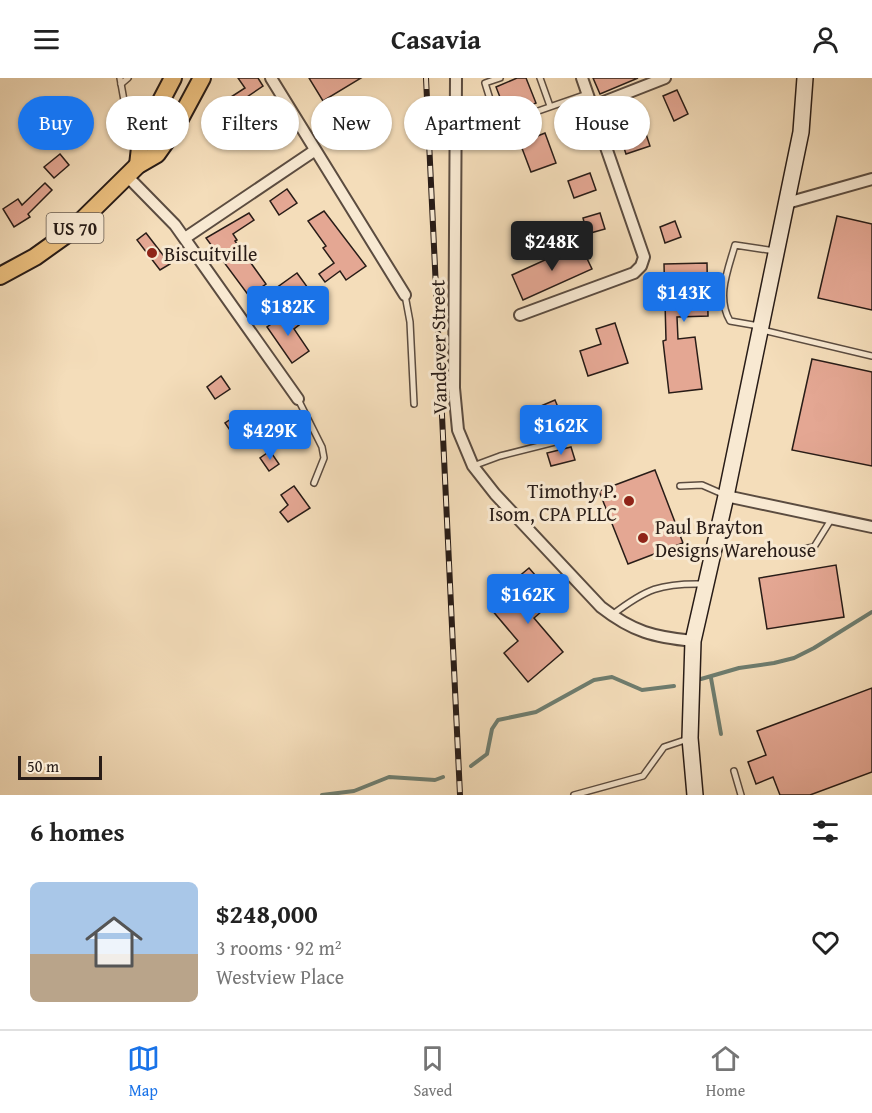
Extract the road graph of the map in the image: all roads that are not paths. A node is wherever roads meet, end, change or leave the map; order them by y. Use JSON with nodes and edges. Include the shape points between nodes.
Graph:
{"nodes":[{"id":1,"x":128,"y":78,"type":"edge"},
{"id":2,"x":173,"y":78,"type":"edge"},
{"id":3,"x":202,"y":78,"type":"edge"},
{"id":4,"x":271,"y":78,"type":"edge"},
{"id":5,"x":456,"y":78,"type":"edge"},
{"id":6,"x":500,"y":78,"type":"edge"},
{"id":7,"x":540,"y":78,"type":"edge"},
{"id":8,"x":582,"y":78,"type":"edge"},
{"id":9,"x":665,"y":78,"type":"edge"},
{"id":10,"x":805,"y":78,"type":"edge"},
{"id":11,"x":120,"y":81,"type":"edge"},
{"id":12,"x":587,"y":94,"type":"joint"},
{"id":13,"x":123,"y":96,"type":"edge"},
{"id":14,"x":164,"y":96,"type":"edge"},
{"id":15,"x":617,"y":96,"type":"edge"},
{"id":16,"x":550,"y":106,"type":"junction"},
{"id":17,"x":138,"y":150,"type":"edge"},
{"id":18,"x":606,"y":150,"type":"edge"},
{"id":19,"x":314,"y":151,"type":"junction"},
{"id":20,"x":133,"y":171,"type":"junction"},
{"id":21,"x":872,"y":179,"type":"edge"},
{"id":22,"x":787,"y":203,"type":"junction"},
{"id":23,"x":185,"y":238,"type":"junction"},
{"id":24,"x":777,"y":252,"type":"junction"},
{"id":25,"x":0,"y":276,"type":"edge"},
{"id":26,"x":405,"y":295,"type":"joint"},
{"id":27,"x":520,"y":315,"type":"dead end"},
{"id":28,"x":761,"y":328,"type":"junction"},
{"id":29,"x":872,"y":356,"type":"edge"},
{"id":30,"x":298,"y":399,"type":"joint"},
{"id":31,"x":414,"y":404,"type":"dead end"},
{"id":32,"x":559,"y":441,"type":"dead end"},
{"id":33,"x":473,"y":466,"type":"junction"},
{"id":34,"x":314,"y":483,"type":"dead end"},
{"id":35,"x":680,"y":486,"type":"dead end"},
{"id":36,"x":726,"y":496,"type":"junction"},
{"id":37,"x":832,"y":518,"type":"junction"},
{"id":38,"x":872,"y":527,"type":"edge"},
{"id":39,"x":769,"y":555,"type":"dead end"},
{"id":40,"x":705,"y":584,"type":"junction"},
{"id":41,"x":612,"y":615,"type":"junction"},
{"id":42,"x":693,"y":641,"type":"junction"},
{"id":43,"x":690,"y":738,"type":"junction"},
{"id":44,"x":734,"y":771,"type":"dead end"},
{"id":45,"x":573,"y":795,"type":"edge"},
{"id":46,"x":695,"y":795,"type":"edge"},
{"id":47,"x":741,"y":795,"type":"edge"}],
"edges":[{"from":1,"to":11,"type":"lane"},
{"from":2,"to":14,"type":"main road"},
{"from":3,"to":20,"type":"main road","number":"US 70","via":[[157,154]]},
{"from":4,"to":19,"type":"street"},
{"from":5,"to":33,"type":"street","name":"Vandever Street","via":[[455,410],[464,448]]},
{"from":6,"to":16,"type":"lane","via":[[485,83],[498,125]]},
{"from":7,"to":16,"type":"lane"},
{"from":8,"to":12,"type":"street"},
{"from":9,"to":15,"type":"street"},
{"from":10,"to":22,"type":"street","via":[[801,132]]},
{"from":11,"to":13,"type":"lane"},
{"from":12,"to":16,"type":"lane"},
{"from":17,"to":20,"type":"main road"},
{"from":18,"to":27,"type":"street","via":[[644,257],[642,266],[634,273]]},
{"from":19,"to":23,"type":"street"},
{"from":19,"to":26,"type":"street"},
{"from":20,"to":23,"type":"street"},
{"from":20,"to":25,"type":"main road","number":"US 70","via":[[70,231]]},
{"from":21,"to":22,"type":"street"},
{"from":22,"to":24,"type":"street"},
{"from":23,"to":30,"type":"street"},
{"from":24,"to":28,"type":"street"},
{"from":24,"to":28,"type":"lane","via":[[735,245],[724,282],[725,313],[730,321]]},
{"from":26,"to":31,"type":"lane","via":[[411,322]]},
{"from":28,"to":29,"type":"lane"},
{"from":28,"to":36,"type":"street"},
{"from":30,"to":34,"type":"lane","via":[[322,447],[324,458]]},
{"from":32,"to":33,"type":"lane"},
{"from":33,"to":41,"type":"street","name":"Vandever Street","via":[[495,494]]},
{"from":35,"to":36,"type":"lane","via":[[702,485]]},
{"from":36,"to":37,"type":"street"},
{"from":36,"to":40,"type":"street"},
{"from":37,"to":38,"type":"street"},
{"from":37,"to":39,"type":"lane","via":[[814,547]]},
{"from":40,"to":41,"type":"lane","via":[[665,585],[635,597]]},
{"from":40,"to":42,"type":"street"},
{"from":41,"to":42,"type":"street","name":"Vandever Street","via":[[644,632]]},
{"from":42,"to":43,"type":"street"},
{"from":43,"to":45,"type":"lane","via":[[664,747],[643,776]]},
{"from":43,"to":46,"type":"street"},
{"from":44,"to":47,"type":"lane"}]}
